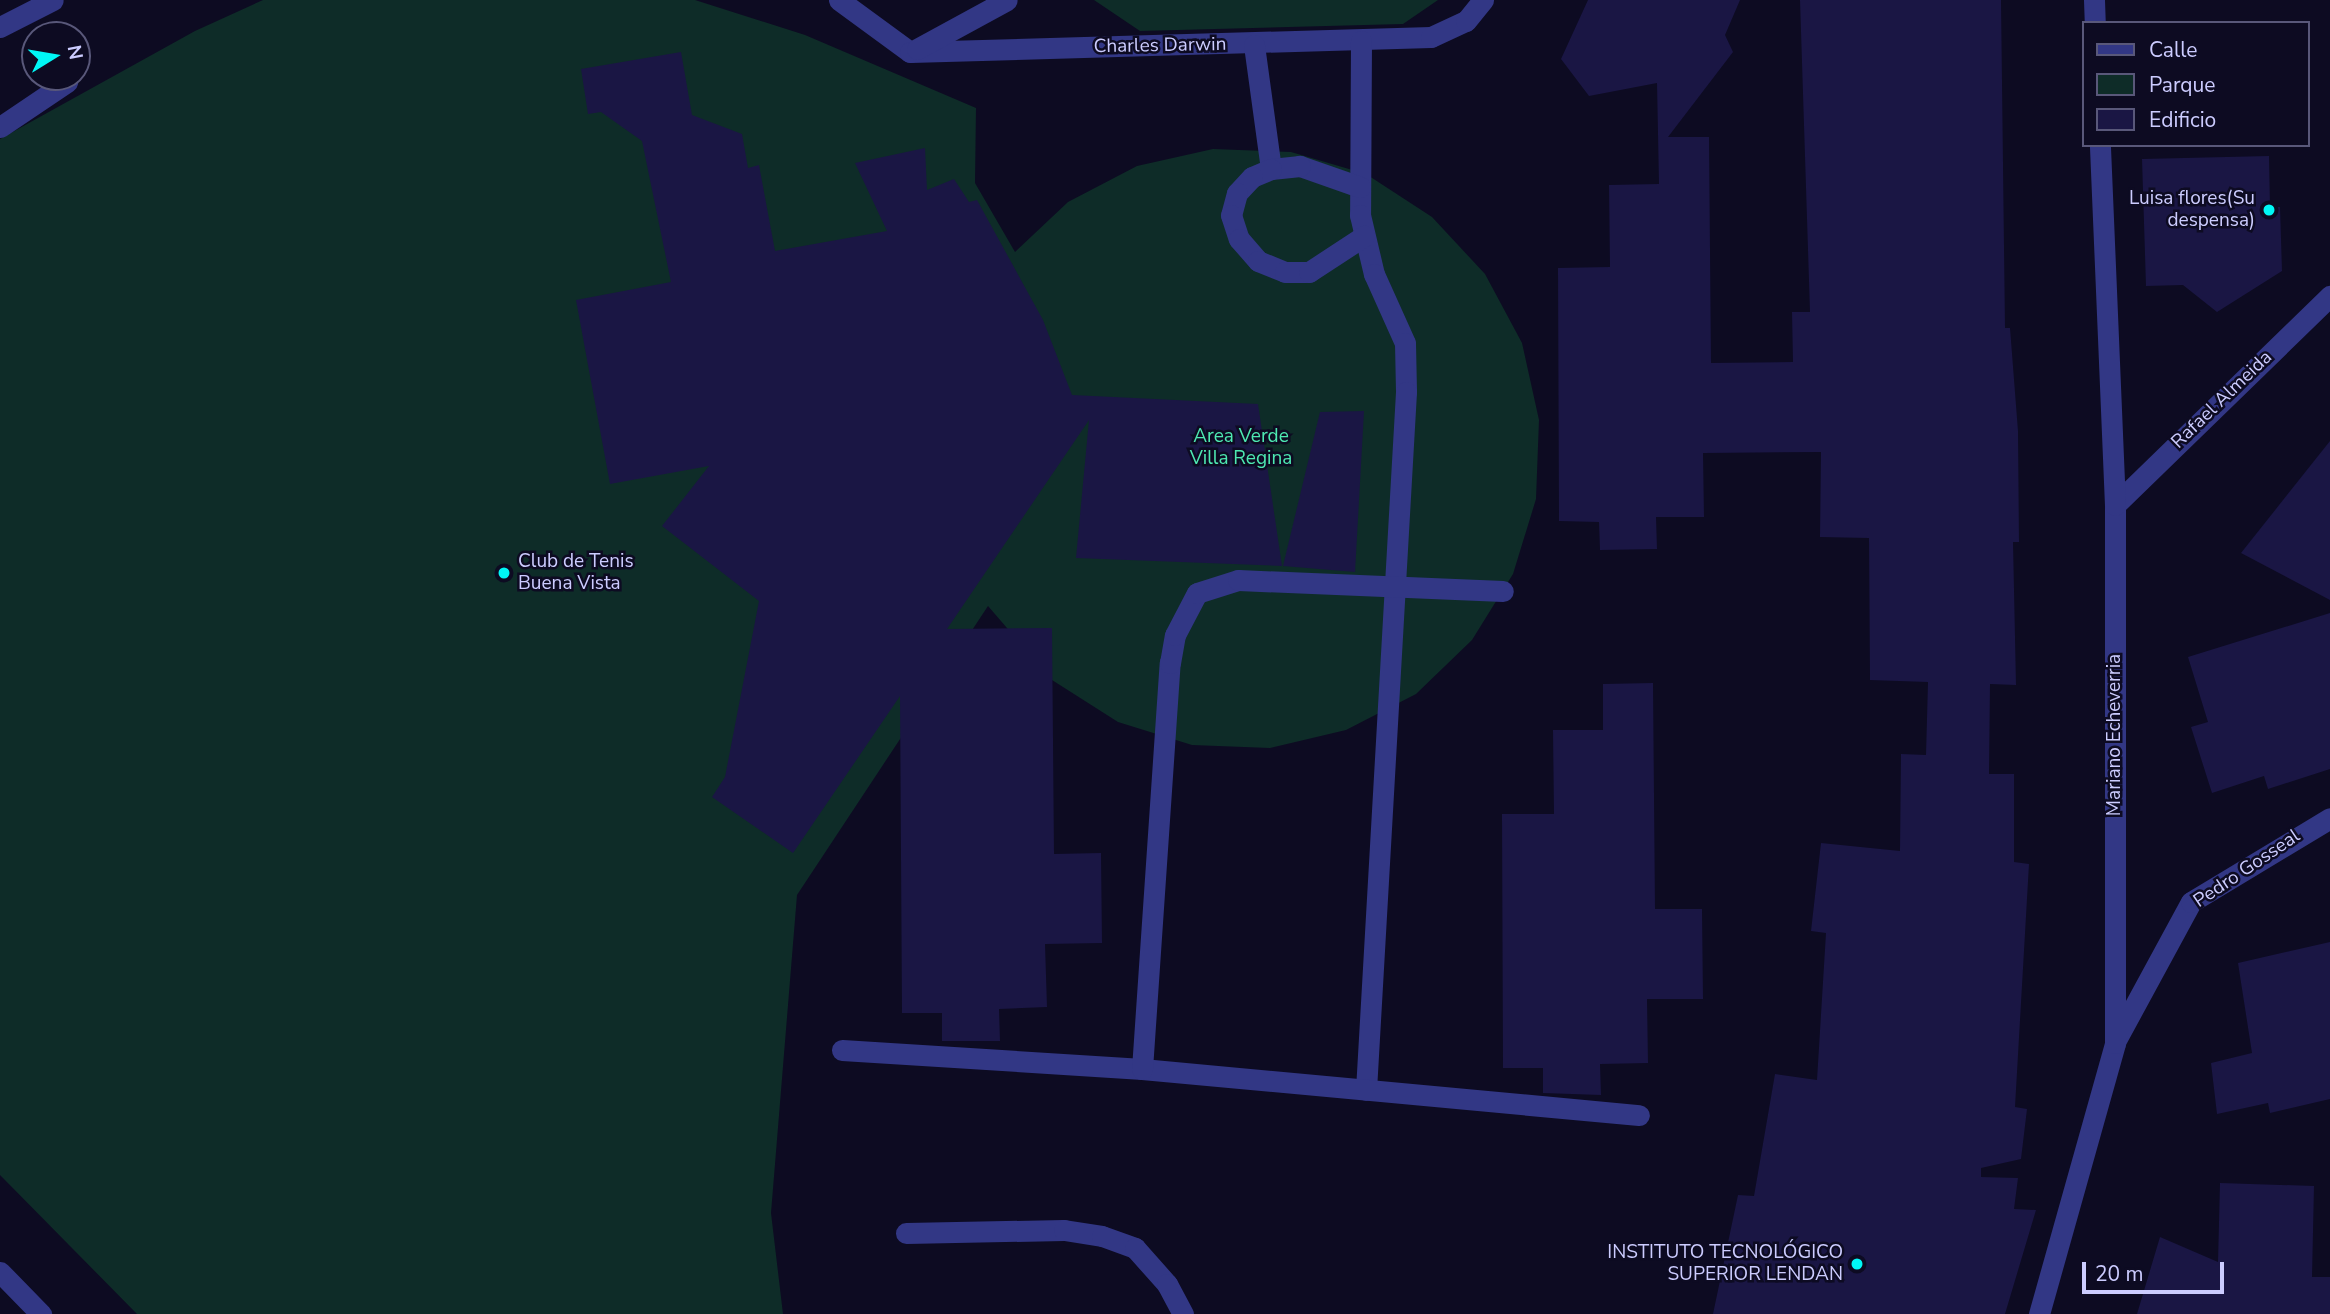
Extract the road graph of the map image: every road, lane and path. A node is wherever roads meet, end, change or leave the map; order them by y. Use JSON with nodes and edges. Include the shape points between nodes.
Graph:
{"nodes":[{"id":1,"x":53,"y":0,"type":"edge"},
{"id":2,"x":839,"y":0,"type":"edge"},
{"id":3,"x":1007,"y":0,"type":"edge"},
{"id":4,"x":1483,"y":0,"type":"edge"},
{"id":5,"x":2094,"y":0,"type":"edge"},
{"id":6,"x":2095,"y":21,"type":"edge"},
{"id":7,"x":0,"y":27,"type":"edge"},
{"id":8,"x":1361,"y":41,"type":"junction"},
{"id":9,"x":1254,"y":45,"type":"junction"},
{"id":10,"x":910,"y":52,"type":"junction"},
{"id":11,"x":54,"y":91,"type":"edge"},
{"id":12,"x":0,"y":127,"type":"edge"},
{"id":13,"x":2100,"y":147,"type":"edge"},
{"id":14,"x":1271,"y":169,"type":"junction"},
{"id":15,"x":1360,"y":187,"type":"junction"},
{"id":16,"x":1364,"y":236,"type":"junction"},
{"id":17,"x":2330,"y":296,"type":"edge"},
{"id":18,"x":2115,"y":505,"type":"junction"},
{"id":19,"x":1393,"y":583,"type":"junction"},
{"id":20,"x":1503,"y":591,"type":"dead end"},
{"id":21,"x":2330,"y":817,"type":"edge"},
{"id":22,"x":2115,"y":1043,"type":"junction"},
{"id":23,"x":842,"y":1050,"type":"dead end"},
{"id":24,"x":1142,"y":1069,"type":"junction"},
{"id":25,"x":1366,"y":1090,"type":"junction"},
{"id":26,"x":1639,"y":1115,"type":"dead end"},
{"id":27,"x":906,"y":1233,"type":"dead end"},
{"id":28,"x":0,"y":1272,"type":"edge"},
{"id":29,"x":41,"y":1314,"type":"edge"},
{"id":30,"x":1183,"y":1314,"type":"edge"},
{"id":31,"x":2039,"y":1314,"type":"edge"}],
"edges":[{"from":1,"to":7,"type":"street"},
{"from":2,"to":10,"type":"street"},
{"from":3,"to":10,"type":"street"},
{"from":4,"to":8,"type":"street","name":"Charles Darwin","via":[[1466,21],[1432,37]]},
{"from":5,"to":6,"type":"street"},
{"from":8,"to":9,"type":"street","name":"Charles Darwin"},
{"from":8,"to":15,"type":"street","via":[[1365,93]]},
{"from":9,"to":10,"type":"street","name":"Charles Darwin"},
{"from":9,"to":14,"type":"street"},
{"from":11,"to":12,"type":"street"},
{"from":13,"to":18,"type":"street","name":"Mariano Echeverria"},
{"from":14,"to":15,"type":"street","via":[[1300,166]]},
{"from":14,"to":16,"type":"street","via":[[1252,177],[1237,193],[1231,215],[1239,239],[1258,261],[1285,272],[1309,272]]},
{"from":15,"to":16,"type":"street"},
{"from":16,"to":19,"type":"street","via":[[1374,274],[1405,343]]},
{"from":17,"to":18,"type":"street","name":"Rafael Almeida"},
{"from":18,"to":22,"type":"street","name":"Mariano Echeverria"},
{"from":19,"to":20,"type":"street"},
{"from":19,"to":24,"type":"street","via":[[1220,582],[1197,593],[1187,609],[1170,663]]},
{"from":19,"to":25,"type":"street"},
{"from":21,"to":22,"type":"street","name":"Pedro Gosseal","via":[[2191,902]]},
{"from":22,"to":31,"type":"street","name":"Mariano Echeverria"},
{"from":23,"to":24,"type":"street"},
{"from":24,"to":25,"type":"street"},
{"from":25,"to":26,"type":"street"},
{"from":27,"to":30,"type":"street","via":[[1065,1230],[1102,1236],[1135,1248],[1167,1284]]},
{"from":28,"to":29,"type":"street"}]}
